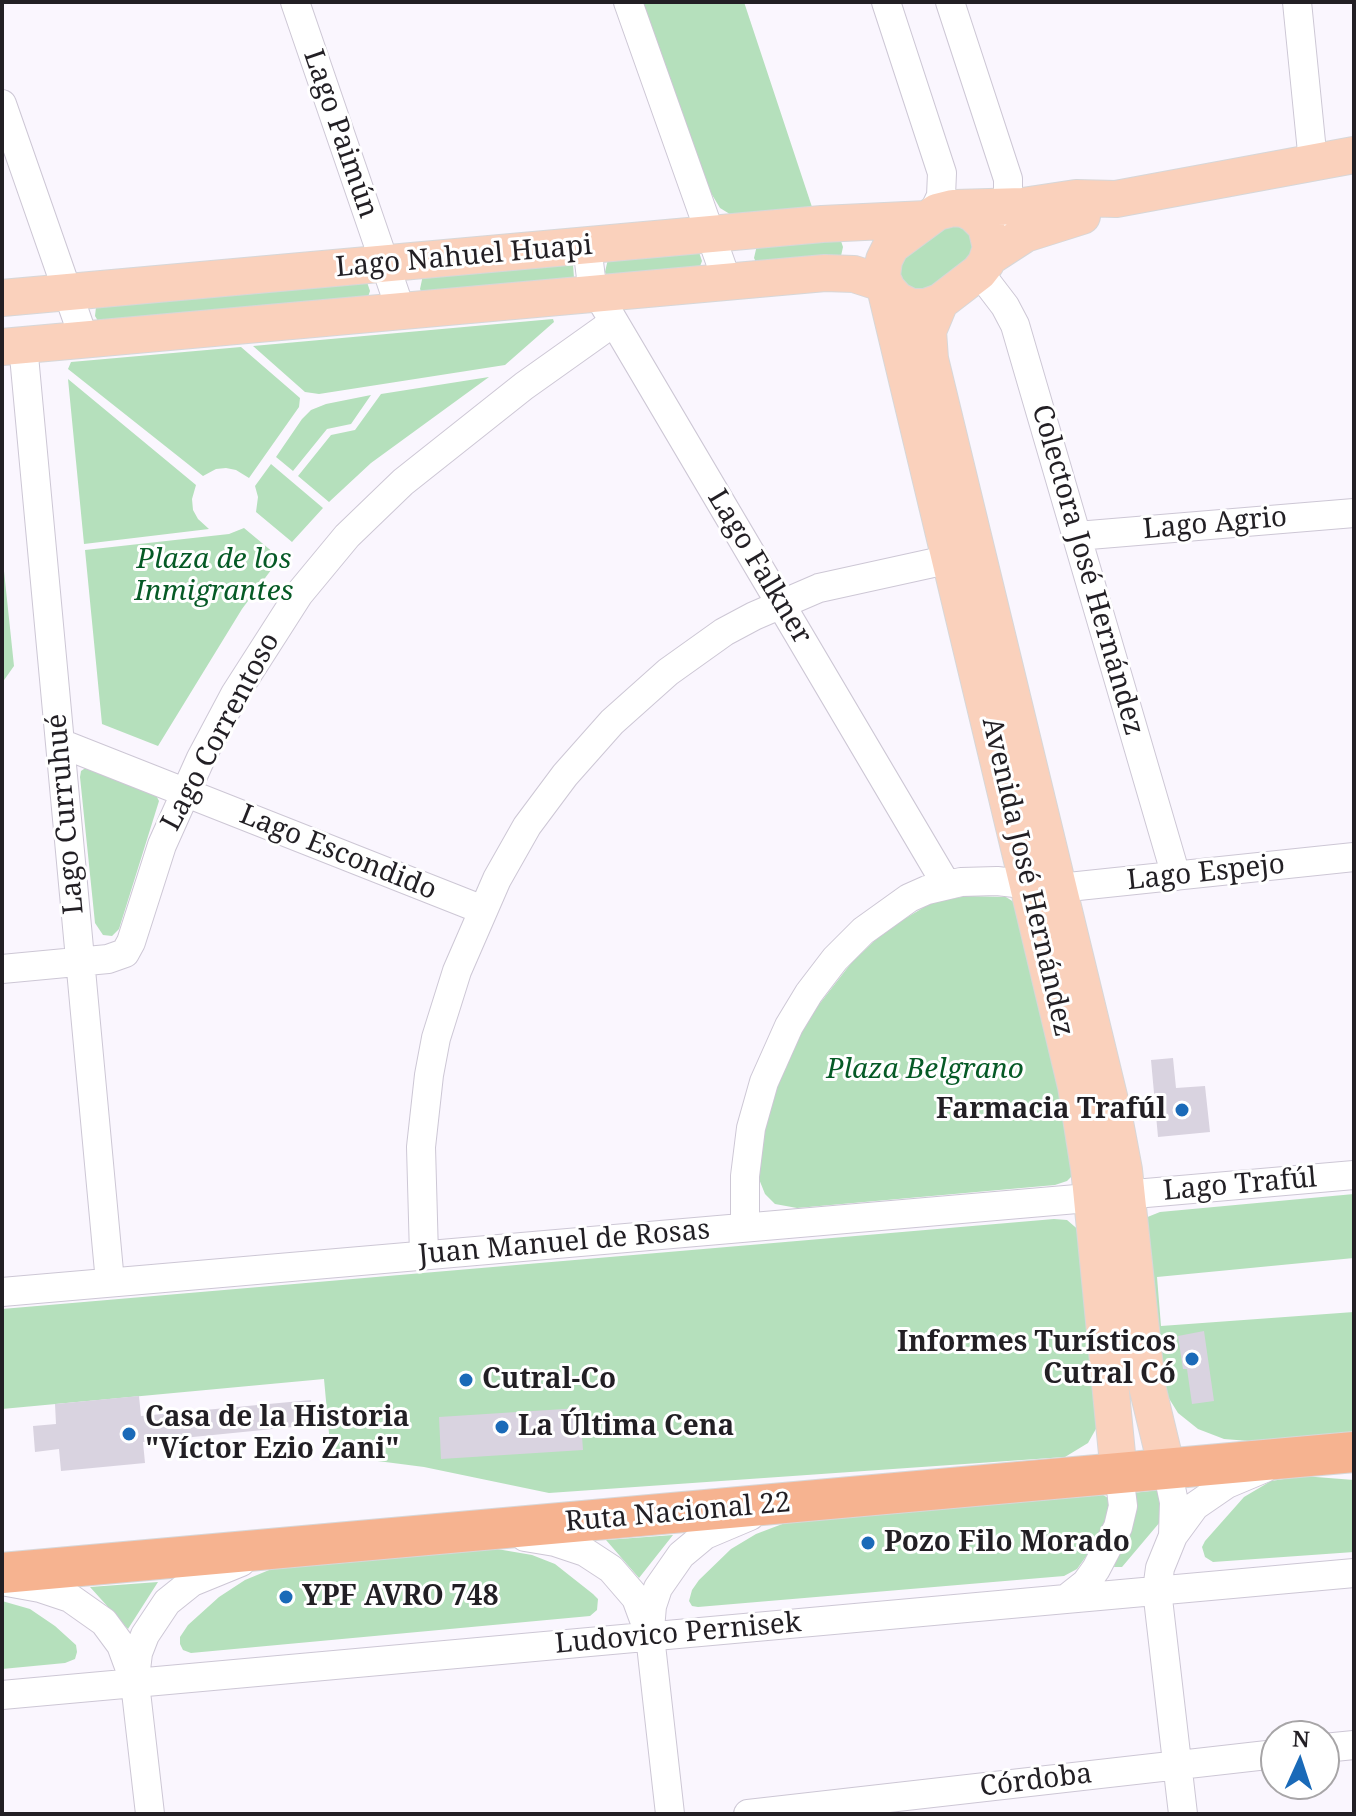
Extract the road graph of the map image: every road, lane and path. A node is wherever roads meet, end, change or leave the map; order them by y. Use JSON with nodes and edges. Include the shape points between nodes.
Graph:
{"nodes":[{"id":1,"x":295,"y":2,"type":"edge"},
{"id":2,"x":628,"y":2,"type":"edge"},
{"id":3,"x":886,"y":2,"type":"edge"},
{"id":4,"x":950,"y":2,"type":"edge"},
{"id":5,"x":1297,"y":2,"type":"edge"},
{"id":6,"x":2,"y":104,"type":"edge"},
{"id":7,"x":1354,"y":155,"type":"edge"},
{"id":8,"x":1313,"y":162,"type":"junction"},
{"id":9,"x":1116,"y":199,"type":"junction"},
{"id":10,"x":1005,"y":207,"type":"junction"},
{"id":11,"x":937,"y":214,"type":"junction"},
{"id":12,"x":710,"y":235,"type":"junction"},
{"id":13,"x":587,"y":246,"type":"junction"},
{"id":14,"x":986,"y":261,"type":"junction"},
{"id":15,"x":385,"y":264,"type":"junction"},
{"id":16,"x":727,"y":281,"type":"junction"},
{"id":17,"x":886,"y":287,"type":"junction"},
{"id":18,"x":67,"y":292,"type":"junction"},
{"id":19,"x":2,"y":298,"type":"edge"},
{"id":20,"x":940,"y":302,"type":"junction"},
{"id":21,"x":606,"y":308,"type":"junction"},
{"id":22,"x":401,"y":311,"type":"junction"},
{"id":23,"x":84,"y":339,"type":"junction"},
{"id":24,"x":13,"y":346,"type":"edge"},
{"id":25,"x":1354,"y":513,"type":"edge"},
{"id":26,"x":1077,"y":536,"type":"junction"},
{"id":27,"x":964,"y":556,"type":"junction"},
{"id":28,"x":780,"y":603,"type":"junction"},
{"id":29,"x":60,"y":743,"type":"junction"},
{"id":30,"x":184,"y":792,"type":"junction"},
{"id":31,"x":1354,"y":857,"type":"edge"},
{"id":32,"x":1176,"y":876,"type":"junction"},
{"id":33,"x":946,"y":884,"type":"junction"},
{"id":34,"x":1044,"y":886,"type":"junction"},
{"id":35,"x":483,"y":910,"type":"junction"},
{"id":36,"x":80,"y":962,"type":"junction"},
{"id":37,"x":2,"y":969,"type":"edge"},
{"id":38,"x":1354,"y":1175,"type":"edge"},
{"id":39,"x":1109,"y":1196,"type":"junction"},
{"id":40,"x":745,"y":1227,"type":"junction"},
{"id":41,"x":424,"y":1255,"type":"junction"},
{"id":42,"x":110,"y":1282,"type":"junction"},
{"id":43,"x":2,"y":1292,"type":"edge"},
{"id":44,"x":1354,"y":1452,"type":"edge"},
{"id":45,"x":1301,"y":1457,"type":"junction"},
{"id":46,"x":1354,"y":1460,"type":"edge"},
{"id":47,"x":1167,"y":1469,"type":"junction"},
{"id":48,"x":1119,"y":1474,"type":"junction"},
{"id":49,"x":784,"y":1503,"type":"junction"},
{"id":50,"x":481,"y":1530,"type":"junction"},
{"id":51,"x":1173,"y":1536,"type":"junction"},
{"id":52,"x":282,"y":1548,"type":"junction"},
{"id":53,"x":2,"y":1573,"type":"edge"},
{"id":54,"x":1354,"y":1573,"type":"edge"},
{"id":55,"x":2,"y":1582,"type":"edge"},
{"id":56,"x":1157,"y":1590,"type":"junction"},
{"id":57,"x":1067,"y":1598,"type":"junction"},
{"id":58,"x":650,"y":1636,"type":"junction"},
{"id":59,"x":135,"y":1683,"type":"junction"},
{"id":60,"x":2,"y":1695,"type":"edge"},
{"id":61,"x":1260,"y":1756,"type":"edge"},
{"id":62,"x":1177,"y":1765,"type":"junction"},
{"id":63,"x":150,"y":1814,"type":"edge"},
{"id":64,"x":670,"y":1814,"type":"edge"},
{"id":65,"x":748,"y":1814,"type":"edge"},
{"id":66,"x":1183,"y":1814,"type":"edge"}],
"edges":[{"from":1,"to":15,"type":"street","name":"Lago Paimún"},
{"from":2,"to":12,"type":"street"},
{"from":3,"to":11,"type":"street","via":[[942,173]]},
{"from":4,"to":10,"type":"street","via":[[1007,173]]},
{"from":5,"to":8,"type":"street"},
{"from":6,"to":18,"type":"street"},
{"from":7,"to":8,"type":"main road"},
{"from":8,"to":9,"type":"main road"},
{"from":9,"to":10,"type":"main road","name":"Lago Nahuel Huapi"},
{"from":9,"to":14,"type":"main road","via":[[1083,216],[1025,234]]},
{"from":10,"to":11,"type":"main road","name":"Lago Nahuel Huapi"},
{"from":10,"to":14,"type":"street"},
{"from":11,"to":12,"type":"main road","name":"Lago Nahuel Huapi"},
{"from":11,"to":14,"type":"main road","via":[[974,214],[990,237]]},
{"from":11,"to":17,"type":"main road","name":"Avenida José Hernández","via":[[888,251],[882,265]]},
{"from":12,"to":13,"type":"main road","name":"Lago Nahuel Huapi"},
{"from":12,"to":16,"type":"street"},
{"from":13,"to":15,"type":"main road","name":"Lago Nahuel Huapi"},
{"from":13,"to":21,"type":"street","name":"Lago Falkner","via":[[591,278]]},
{"from":14,"to":20,"type":"main road"},
{"from":14,"to":26,"type":"street","name":"Colectora José Hernández","via":[[1015,325]]},
{"from":15,"to":18,"type":"main road","name":"Lago Nahuel Huapi"},
{"from":15,"to":22,"type":"street","name":"Lago Paimún"},
{"from":16,"to":17,"type":"main road","name":"Lago Nahuel Huapi","via":[[835,272]]},
{"from":16,"to":21,"type":"main road","name":"Lago Nahuel Huapi"},
{"from":17,"to":20,"type":"main road","via":[[911,307]]},
{"from":17,"to":27,"type":"main road","name":"Avenida José Hernández"},
{"from":18,"to":19,"type":"main road","name":"Lago Nahuel Huapi"},
{"from":18,"to":23,"type":"street"},
{"from":20,"to":27,"type":"main road","name":"Avenida José Hernández","via":[[928,331],[928,349]]},
{"from":21,"to":22,"type":"main road","name":"Lago Nahuel Huapi"},
{"from":21,"to":28,"type":"street","name":"Lago Falkner"},
{"from":21,"to":30,"type":"street","name":"Lago Correntoso","via":[[580,344],[463,433],[347,536],[277,626]]},
{"from":22,"to":23,"type":"main road","name":"Lago Nahuel Huapi"},
{"from":23,"to":24,"type":"main road","name":"Lago Nahuel Huapi"},
{"from":24,"to":29,"type":"street","name":"Lago Curruhué"},
{"from":25,"to":26,"type":"street","name":"Lago Agrio"},
{"from":26,"to":32,"type":"street","name":"Colectora José Hernández"},
{"from":27,"to":28,"type":"street","via":[[840,582]]},
{"from":27,"to":34,"type":"main road","name":"Avenida José Hernández"},
{"from":28,"to":33,"type":"street","name":"Lago Falkner"},
{"from":28,"to":35,"type":"street","via":[[687,658],[612,722],[527,826]]},
{"from":29,"to":30,"type":"street","name":"Lago Escondido"},
{"from":29,"to":36,"type":"street","name":"Lago Curruhué"},
{"from":30,"to":35,"type":"street","name":"Lago Escondido"},
{"from":30,"to":36,"type":"street","name":"Lago Correntoso","via":[[129,948],[115,958]]},
{"from":31,"to":32,"type":"street","name":"Lago Espejo"},
{"from":32,"to":34,"type":"street","name":"Lago Espejo"},
{"from":33,"to":34,"type":"street","name":"Lago Espejo"},
{"from":33,"to":40,"type":"street","name":"Lago Espejo","via":[[909,898],[863,931],[799,1008],[768,1072],[754,1117],[745,1176]]},
{"from":34,"to":39,"type":"main road","name":"Avenida José Hernández","via":[[1114,1117]]},
{"from":35,"to":41,"type":"street","via":[[446,1004],[429,1075],[421,1147]]},
{"from":36,"to":37,"type":"street"},
{"from":36,"to":42,"type":"street","name":"Lago Curruhué"},
{"from":38,"to":39,"type":"street","name":"Lago Trafúl"},
{"from":39,"to":40,"type":"street","name":"Juan Manuel de Rosas"},
{"from":39,"to":47,"type":"main road","name":"Avenida José Hernández"},
{"from":39,"to":48,"type":"main road","name":"Avenida José Hernández"},
{"from":40,"to":41,"type":"street","name":"Juan Manuel de Rosas"},
{"from":41,"to":42,"type":"street","name":"Juan Manuel de Rosas"},
{"from":42,"to":43,"type":"street","name":"Juan Manuel de Rosas"},
{"from":44,"to":45,"type":"highway","name":"Ruta Nacional 22"},
{"from":45,"to":46,"type":"street"},
{"from":45,"to":47,"type":"highway","name":"Ruta Nacional 22"},
{"from":45,"to":51,"type":"street","via":[[1216,1490],[1195,1506]]},
{"from":47,"to":48,"type":"highway","name":"Ruta Nacional 22"},
{"from":47,"to":51,"type":"street","via":[[1174,1502]]},
{"from":48,"to":49,"type":"highway","name":"Ruta Nacional 22"},
{"from":48,"to":57,"type":"street","via":[[1123,1506],[1118,1527],[1086,1583]]},
{"from":49,"to":50,"type":"highway","name":"Ruta Nacional 22"},
{"from":49,"to":58,"type":"street","via":[[724,1525],[689,1547],[658,1588]]},
{"from":50,"to":52,"type":"highway","name":"Ruta Nacional 22"},
{"from":50,"to":58,"type":"street","via":[[555,1542],[594,1557],[631,1591]]},
{"from":51,"to":56,"type":"street"},
{"from":52,"to":53,"type":"highway","name":"Ruta Nacional 22"},
{"from":52,"to":59,"type":"street","via":[[210,1573],[167,1602],[141,1643]]},
{"from":54,"to":56,"type":"street","name":"Ludovico Pernisek"},
{"from":55,"to":59,"type":"street","via":[[60,1594],[88,1609],[121,1645]]},
{"from":56,"to":57,"type":"street","name":"Ludovico Pernisek"},
{"from":56,"to":62,"type":"street"},
{"from":57,"to":58,"type":"street","name":"Ludovico Pernisek"},
{"from":58,"to":59,"type":"street","name":"Ludovico Pernisek"},
{"from":58,"to":64,"type":"street"},
{"from":59,"to":60,"type":"street","name":"Ludovico Pernisek"},
{"from":59,"to":63,"type":"street"},
{"from":61,"to":62,"type":"street","name":"Córdoba"},
{"from":62,"to":65,"type":"street","name":"Córdoba"},
{"from":62,"to":66,"type":"street"}]}
